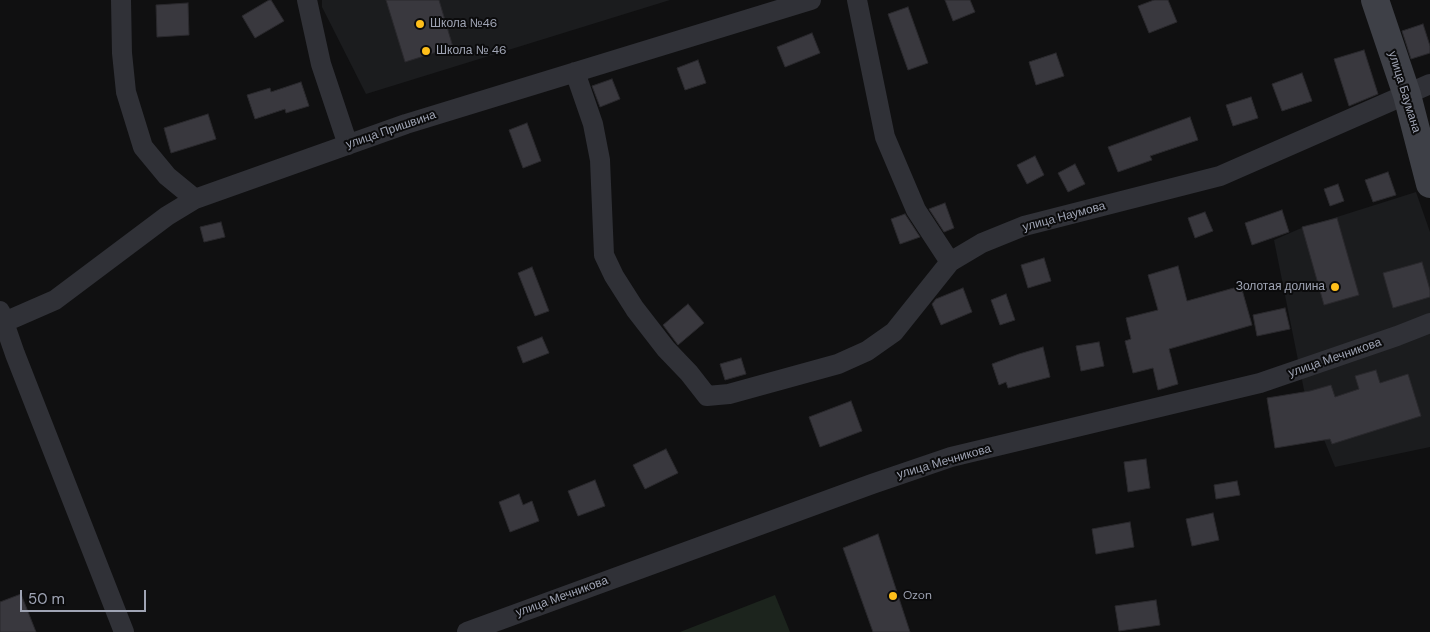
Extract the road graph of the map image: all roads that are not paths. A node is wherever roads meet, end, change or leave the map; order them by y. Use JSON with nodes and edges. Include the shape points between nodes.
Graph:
{"nodes":[{"id":1,"x":121,"y":0,"type":"edge"},
{"id":2,"x":307,"y":0,"type":"edge"},
{"id":3,"x":811,"y":0,"type":"edge"},
{"id":4,"x":856,"y":0,"type":"edge"},
{"id":5,"x":1375,"y":0,"type":"edge"},
{"id":6,"x":575,"y":72,"type":"junction"},
{"id":7,"x":1419,"y":90,"type":"edge"},
{"id":8,"x":348,"y":145,"type":"junction"},
{"id":9,"x":1430,"y":184,"type":"edge"},
{"id":10,"x":195,"y":199,"type":"junction"},
{"id":11,"x":950,"y":262,"type":"junction"},
{"id":12,"x":1,"y":319,"type":"edge"},
{"id":13,"x":1430,"y":323,"type":"edge"},
{"id":14,"x":8,"y":357,"type":"edge"},
{"id":15,"x":124,"y":632,"type":"edge"},
{"id":16,"x":467,"y":632,"type":"edge"}],
"edges":[{"from":1,"to":10,"type":"street","via":[[126,92],[143,147],[166,176]]},
{"from":2,"to":8,"type":"street","via":[[322,64]]},
{"from":3,"to":6,"type":"street","name":"улица Пришвина"},
{"from":4,"to":11,"type":"street","via":[[885,138],[916,210]]},
{"from":5,"to":7,"type":"main road","name":"улица Баумана"},
{"from":6,"to":8,"type":"street","name":"улица Пришвина"},
{"from":6,"to":11,"type":"street","name":"улица Наумова","via":[[593,124],[600,160],[604,255],[635,309],[707,396],[729,394],[838,364],[867,351],[894,332]]},
{"from":7,"to":9,"type":"main road","name":"улица Баумана"},
{"from":7,"to":11,"type":"street","name":"улица Наумова","via":[[1220,176],[1024,226],[982,243]]},
{"from":8,"to":10,"type":"street","name":"улица Пришвина"},
{"from":10,"to":12,"type":"street","name":"улица Пришвина","via":[[167,216],[56,300]]},
{"from":12,"to":14,"type":"street"},
{"from":13,"to":16,"type":"street","name":"улица Мечникова","via":[[1260,383],[951,457]]},
{"from":14,"to":15,"type":"street"}]}
